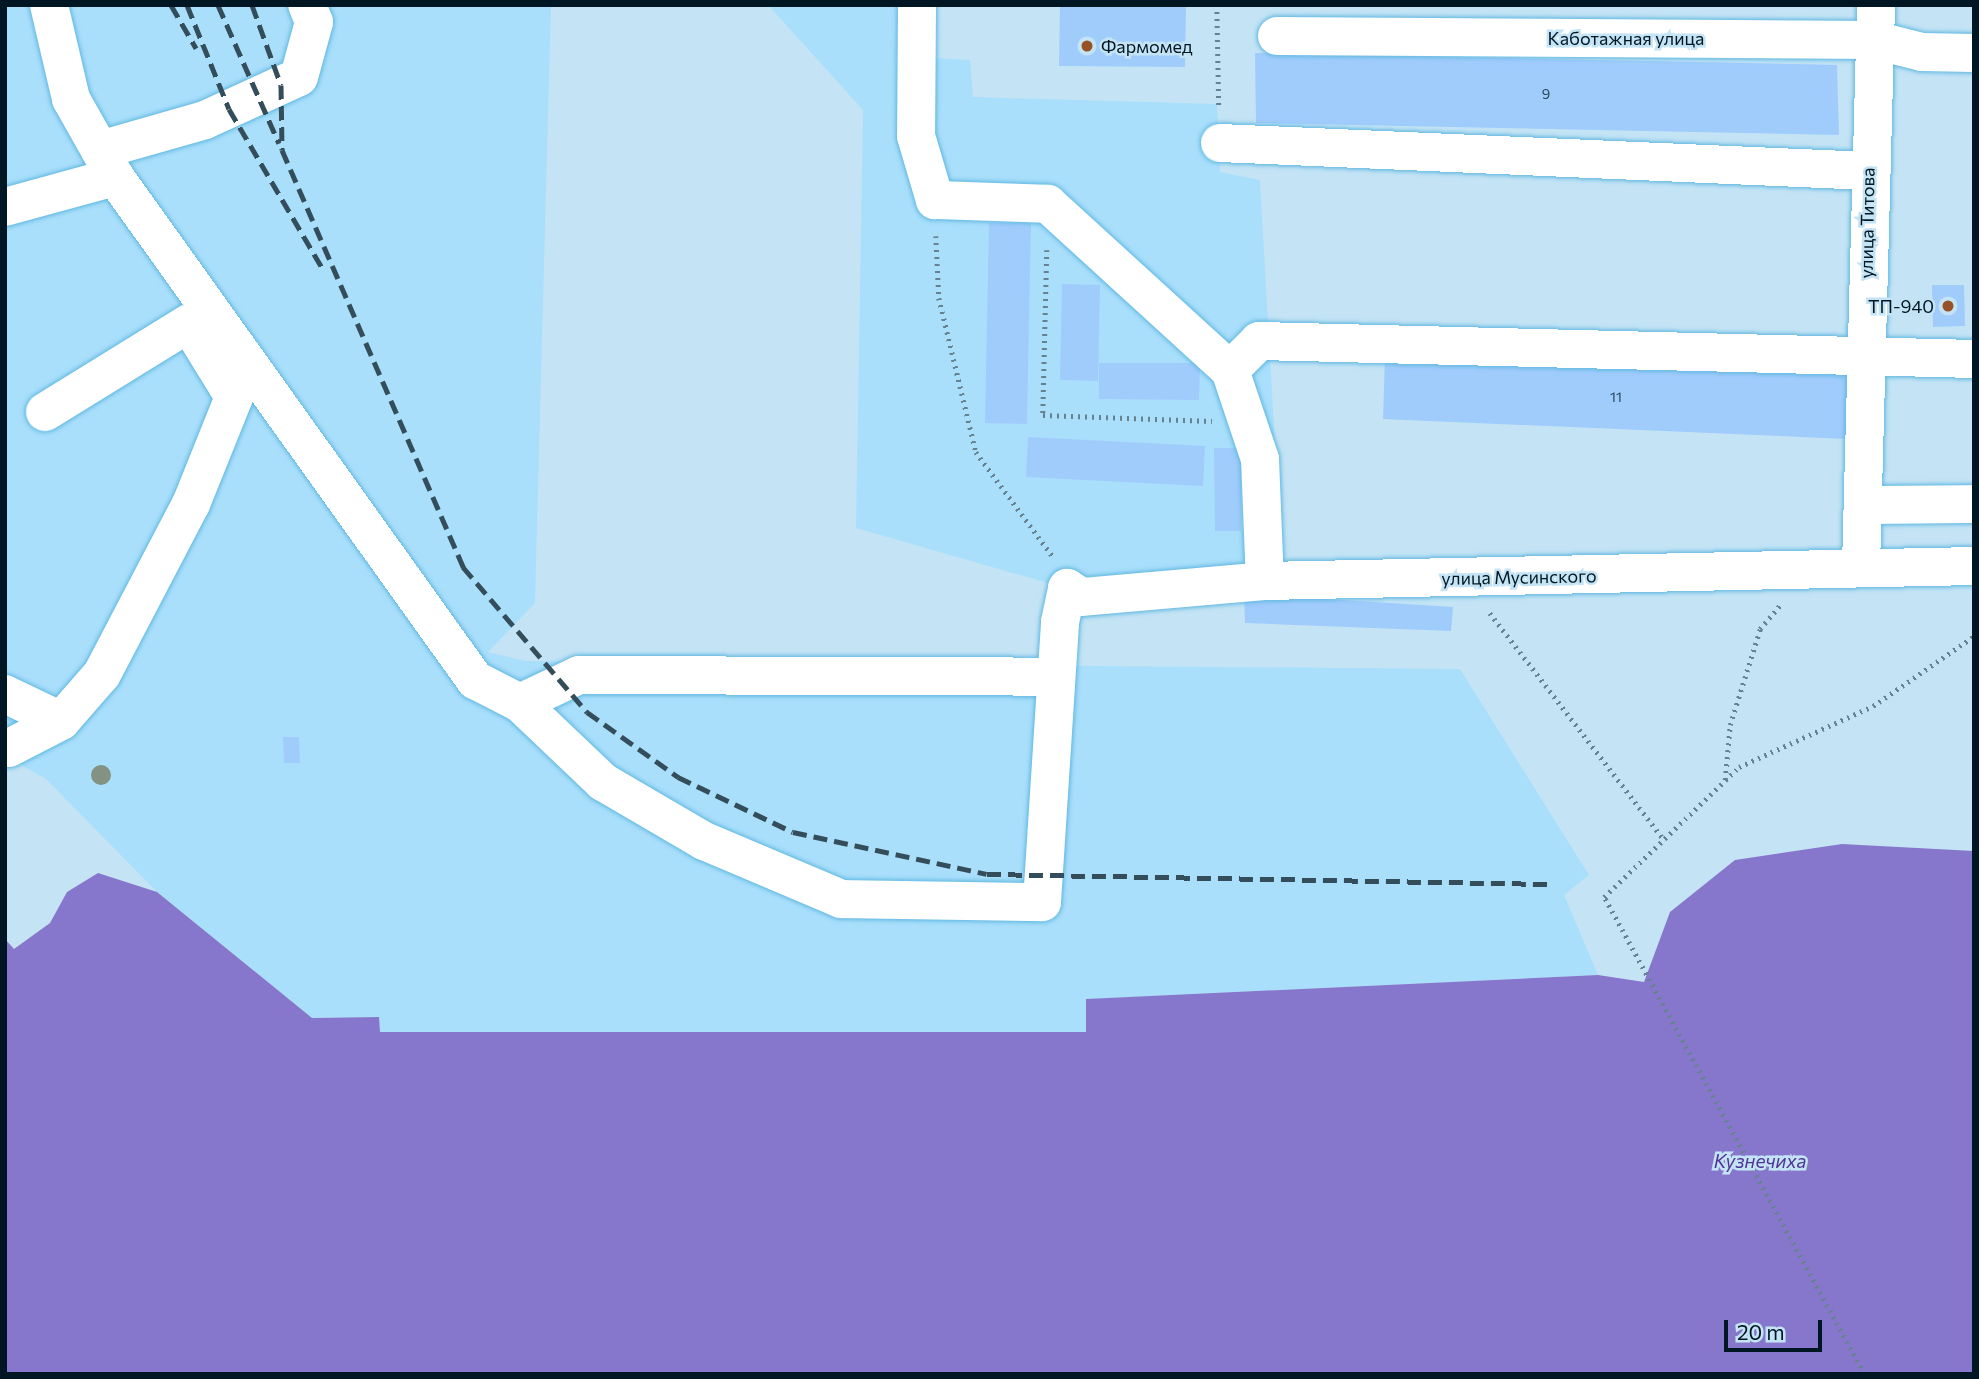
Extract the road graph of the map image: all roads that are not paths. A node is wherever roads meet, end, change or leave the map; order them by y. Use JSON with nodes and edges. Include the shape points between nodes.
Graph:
{"nodes":[{"id":1,"x":49,"y":5,"type":"edge"},
{"id":2,"x":307,"y":5,"type":"edge"},
{"id":3,"x":917,"y":5,"type":"edge"},
{"id":4,"x":1875,"y":23,"type":"edge"},
{"id":5,"x":1277,"y":36,"type":"dead end"},
{"id":6,"x":1974,"y":53,"type":"edge"},
{"id":7,"x":1220,"y":143,"type":"road end"},
{"id":8,"x":107,"y":163,"type":"junction"},
{"id":9,"x":1868,"y":171,"type":"junction"},
{"id":10,"x":5,"y":207,"type":"edge"},
{"id":11,"x":192,"y":308,"type":"junction"},
{"id":12,"x":1864,"y":359,"type":"junction"},
{"id":13,"x":1974,"y":359,"type":"edge"},
{"id":14,"x":1230,"y":370,"type":"junction"},
{"id":15,"x":46,"y":412,"type":"dead end"},
{"id":16,"x":1864,"y":505,"type":"junction"},
{"id":17,"x":1974,"y":505,"type":"edge"},
{"id":18,"x":1974,"y":566,"type":"edge"},
{"id":19,"x":1861,"y":567,"type":"junction"},
{"id":20,"x":1265,"y":581,"type":"junction"},
{"id":21,"x":1056,"y":677,"type":"junction"},
{"id":22,"x":5,"y":694,"type":"edge"},
{"id":23,"x":520,"y":703,"type":"junction"},
{"id":24,"x":61,"y":721,"type":"junction"},
{"id":25,"x":9,"y":748,"type":"dead end"}],
"edges":[{"from":1,"to":8,"type":"street","via":[[71,99]]},
{"from":2,"to":8,"type":"street","via":[[314,22],[299,76]]},
{"from":3,"to":14,"type":"street","via":[[916,136],[935,200],[1048,204]]},
{"from":4,"to":5,"type":"street","name":"Каботажная улица"},
{"from":4,"to":6,"type":"street","name":"Каботажная улица","via":[[1922,52]]},
{"from":4,"to":9,"type":"street","name":"улица Титова"},
{"from":7,"to":9,"type":"street"},
{"from":8,"to":10,"type":"street"},
{"from":8,"to":11,"type":"street"},
{"from":9,"to":12,"type":"street","name":"улица Титова"},
{"from":11,"to":15,"type":"street"},
{"from":11,"to":23,"type":"street","via":[[475,680]]},
{"from":11,"to":24,"type":"street","via":[[234,397],[191,504],[102,674]]},
{"from":12,"to":13,"type":"street"},
{"from":12,"to":14,"type":"street","via":[[1259,341]]},
{"from":12,"to":16,"type":"street","name":"улица Титова"},
{"from":14,"to":20,"type":"street","via":[[1260,459]]},
{"from":16,"to":17,"type":"street"},
{"from":16,"to":19,"type":"street","name":"улица Титова"},
{"from":18,"to":19,"type":"street","name":"улица Мусинского"},
{"from":19,"to":20,"type":"street","name":"улица Мусинского","via":[[1809,572]]},
{"from":20,"to":21,"type":"street","name":"улица Мусинского","via":[[1075,593]]},
{"from":21,"to":23,"type":"street","via":[[579,675]]},
{"from":21,"to":23,"type":"street","via":[[1042,902],[841,899],[704,841],[603,782]]},
{"from":22,"to":24,"type":"street"},
{"from":24,"to":25,"type":"street"}]}
